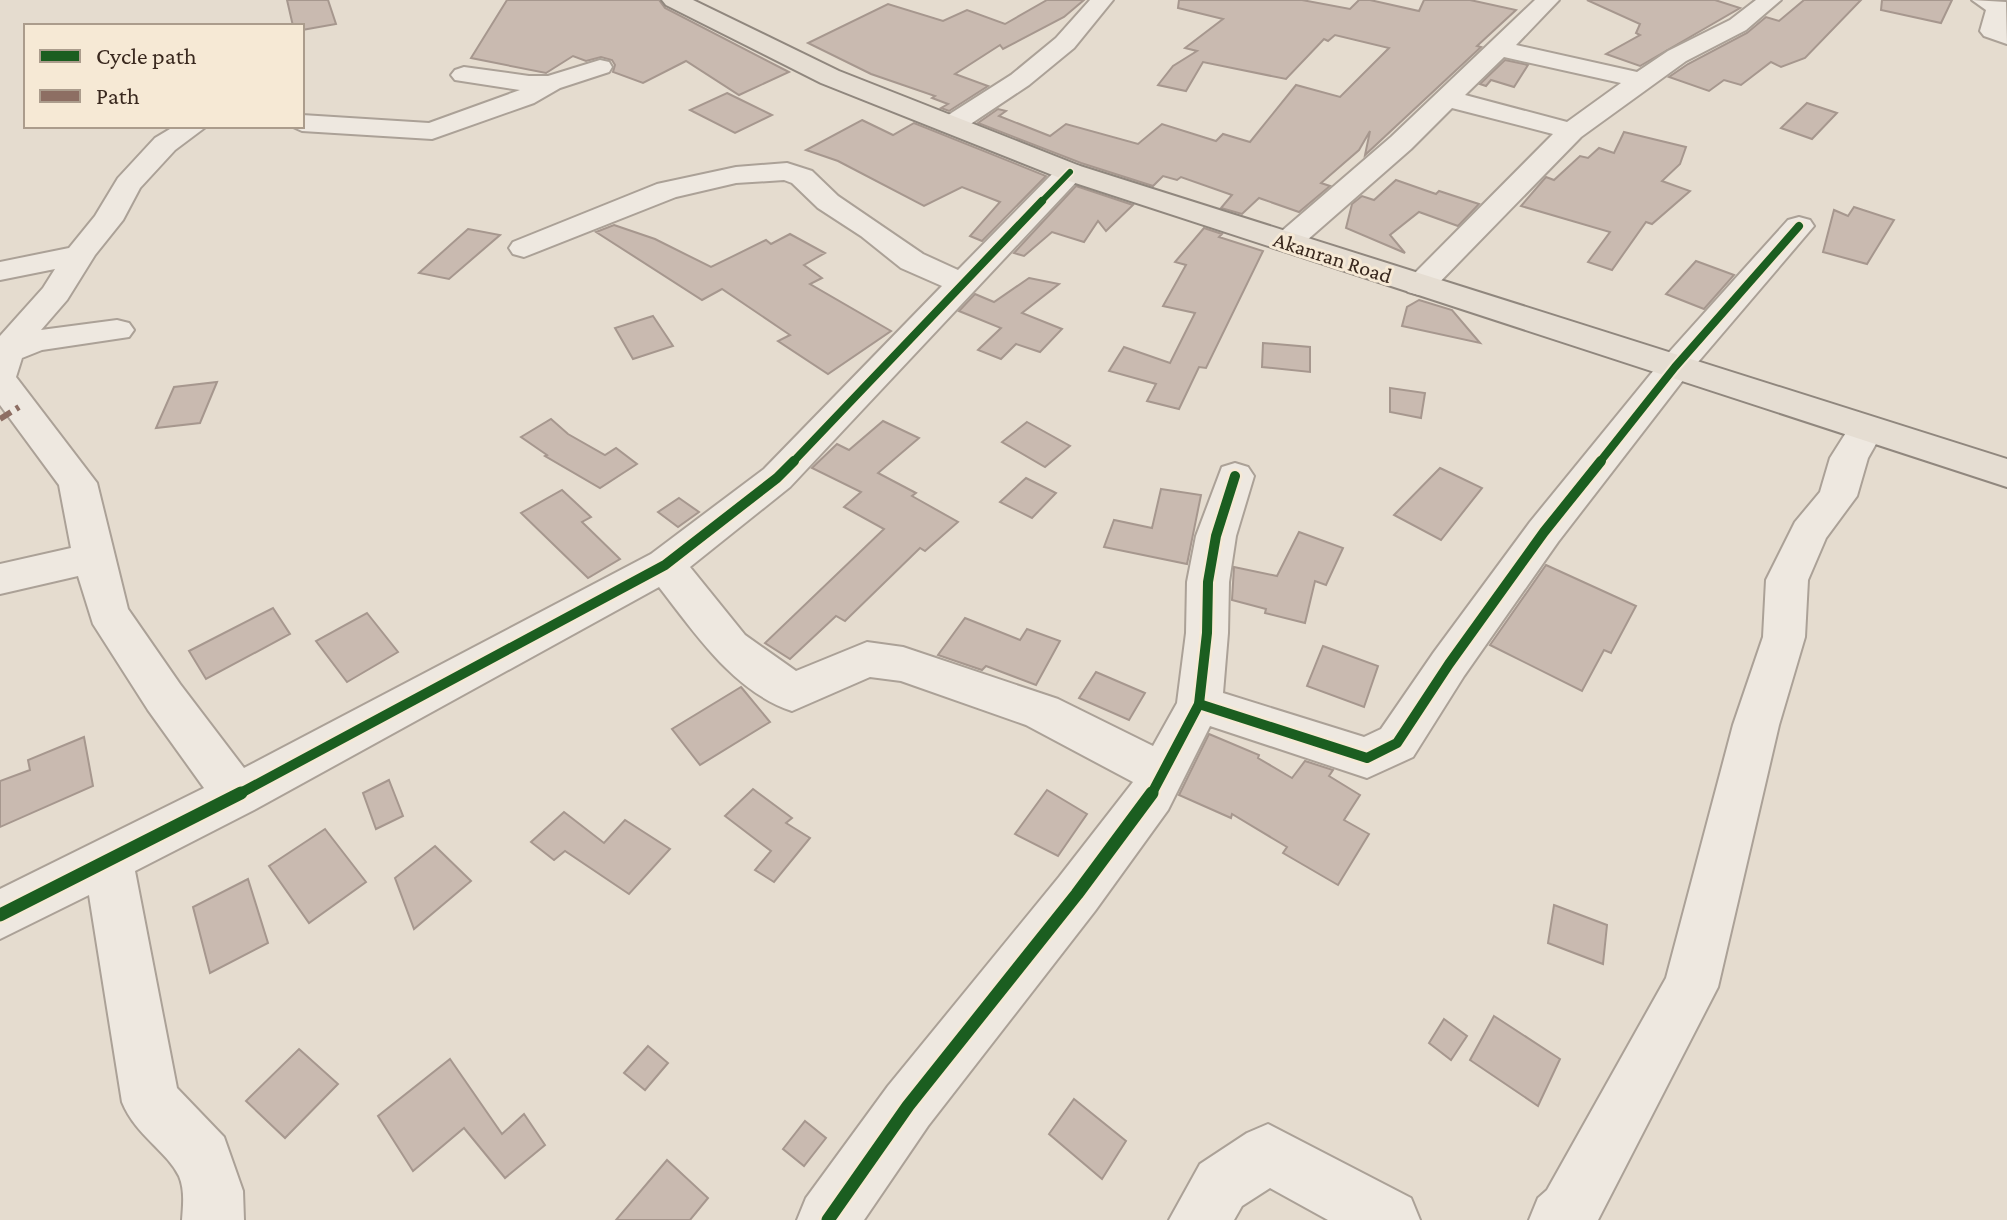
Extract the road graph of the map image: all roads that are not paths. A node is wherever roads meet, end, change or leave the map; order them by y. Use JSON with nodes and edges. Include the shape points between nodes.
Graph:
{"nodes":[{"id":1,"x":674,"y":0,"type":"edge"},
{"id":2,"x":1102,"y":0,"type":"edge"},
{"id":3,"x":1548,"y":0,"type":"edge"},
{"id":4,"x":1770,"y":0,"type":"edge"},
{"id":5,"x":1983,"y":0,"type":"edge"},
{"id":6,"x":2007,"y":37,"type":"edge"},
{"id":7,"x":1498,"y":48,"type":"junction"},
{"id":8,"x":600,"y":67,"type":"dead end"},
{"id":9,"x":464,"y":75,"type":"dead end"},
{"id":10,"x":1641,"y":80,"type":"junction"},
{"id":11,"x":551,"y":83,"type":"junction"},
{"id":12,"x":1445,"y":98,"type":"junction"},
{"id":13,"x":304,"y":123,"type":"edge"},
{"id":14,"x":951,"y":125,"type":"junction"},
{"id":15,"x":191,"y":128,"type":"edge"},
{"id":16,"x":1572,"y":131,"type":"junction"},
{"id":17,"x":1070,"y":172,"type":"junction"},
{"id":18,"x":1799,"y":226,"type":"dead end"},
{"id":19,"x":1287,"y":242,"type":"junction"},
{"id":20,"x":524,"y":248,"type":"dead end"},
{"id":21,"x":80,"y":255,"type":"junction"},
{"id":22,"x":0,"y":271,"type":"edge"},
{"id":23,"x":965,"y":285,"type":"junction"},
{"id":24,"x":1419,"y":285,"type":"junction"},
{"id":25,"x":117,"y":330,"type":"dead end"},
{"id":26,"x":1675,"y":367,"type":"junction"},
{"id":27,"x":2,"y":369,"type":"edge"},
{"id":28,"x":1867,"y":428,"type":"junction"},
{"id":29,"x":2007,"y":473,"type":"edge"},
{"id":30,"x":1235,"y":476,"type":"dead end"},
{"id":31,"x":92,"y":555,"type":"junction"},
{"id":32,"x":0,"y":565,"type":"edge"},
{"id":33,"x":665,"y":565,"type":"junction"},
{"id":34,"x":0,"y":579,"type":"edge"},
{"id":35,"x":1199,"y":704,"type":"junction"},
{"id":36,"x":1162,"y":774,"type":"junction"},
{"id":37,"x":237,"y":795,"type":"junction"},
{"id":38,"x":108,"y":859,"type":"junction"},
{"id":39,"x":0,"y":915,"type":"edge"},
{"id":40,"x":213,"y":1220,"type":"edge"},
{"id":41,"x":828,"y":1220,"type":"edge"},
{"id":42,"x":1200,"y":1220,"type":"edge"},
{"id":43,"x":1389,"y":1220,"type":"edge"},
{"id":44,"x":1560,"y":1220,"type":"edge"}],
"edges":[{"from":1,"to":14,"type":"main road","name":"Akanran Road","via":[[830,77]]},
{"from":2,"to":14,"type":"street","via":[[1065,43]]},
{"from":3,"to":7,"type":"street"},
{"from":4,"to":10,"type":"street","via":[[1738,25]]},
{"from":5,"to":6,"type":"street","via":[[1998,7],[1992,31]]},
{"from":7,"to":10,"type":"street"},
{"from":7,"to":12,"type":"street"},
{"from":8,"to":11,"type":"street"},
{"from":9,"to":11,"type":"street"},
{"from":10,"to":16,"type":"street"},
{"from":11,"to":13,"type":"street","via":[[525,98],[432,131]]},
{"from":12,"to":16,"type":"street"},
{"from":12,"to":19,"type":"street"},
{"from":14,"to":17,"type":"main road","name":"Akanran Road"},
{"from":15,"to":21,"type":"street","via":[[165,144],[128,184]]},
{"from":16,"to":24,"type":"street"},
{"from":17,"to":19,"type":"main road","name":"Akanran Road"},
{"from":17,"to":23,"type":"street"},
{"from":18,"to":26,"type":"street"},
{"from":19,"to":24,"type":"main road","name":"Akanran Road"},
{"from":20,"to":23,"type":"street","via":[[667,190],[736,175],[787,171],[912,261]]},
{"from":21,"to":22,"type":"street"},
{"from":21,"to":27,"type":"street"},
{"from":23,"to":33,"type":"street","via":[[777,478]]},
{"from":24,"to":26,"type":"main road","name":"Akanran Road"},
{"from":25,"to":27,"type":"street","via":[[36,341]]},
{"from":26,"to":28,"type":"main road","name":"Akanran Road"},
{"from":26,"to":35,"type":"street","via":[[1544,532],[1397,743],[1367,758]]},
{"from":27,"to":31,"type":"street","via":[[78,483]]},
{"from":28,"to":29,"type":"main road","name":"Akanran Road"},
{"from":28,"to":44,"type":"street","via":[[1849,458],[1838,496],[1809,532],[1787,580],[1784,637],[1756,725],[1691,987],[1617,1128]]},
{"from":30,"to":35,"type":"street","via":[[1208,582]]},
{"from":31,"to":32,"type":"street"},
{"from":31,"to":34,"type":"street"},
{"from":31,"to":37,"type":"street","via":[[108,613]]},
{"from":33,"to":36,"type":"street","via":[[730,647],[792,693],[867,659],[903,664],[1042,712]]},
{"from":33,"to":37,"type":"street"},
{"from":35,"to":36,"type":"street"},
{"from":36,"to":41,"type":"street","via":[[1077,894],[908,1106]]},
{"from":37,"to":38,"type":"street"},
{"from":38,"to":39,"type":"street"},
{"from":38,"to":40,"type":"street","via":[[151,1102],[203,1158],[213,1191]]},
{"from":42,"to":43,"type":"street","via":[[1221,1185],[1268,1154]]}]}
